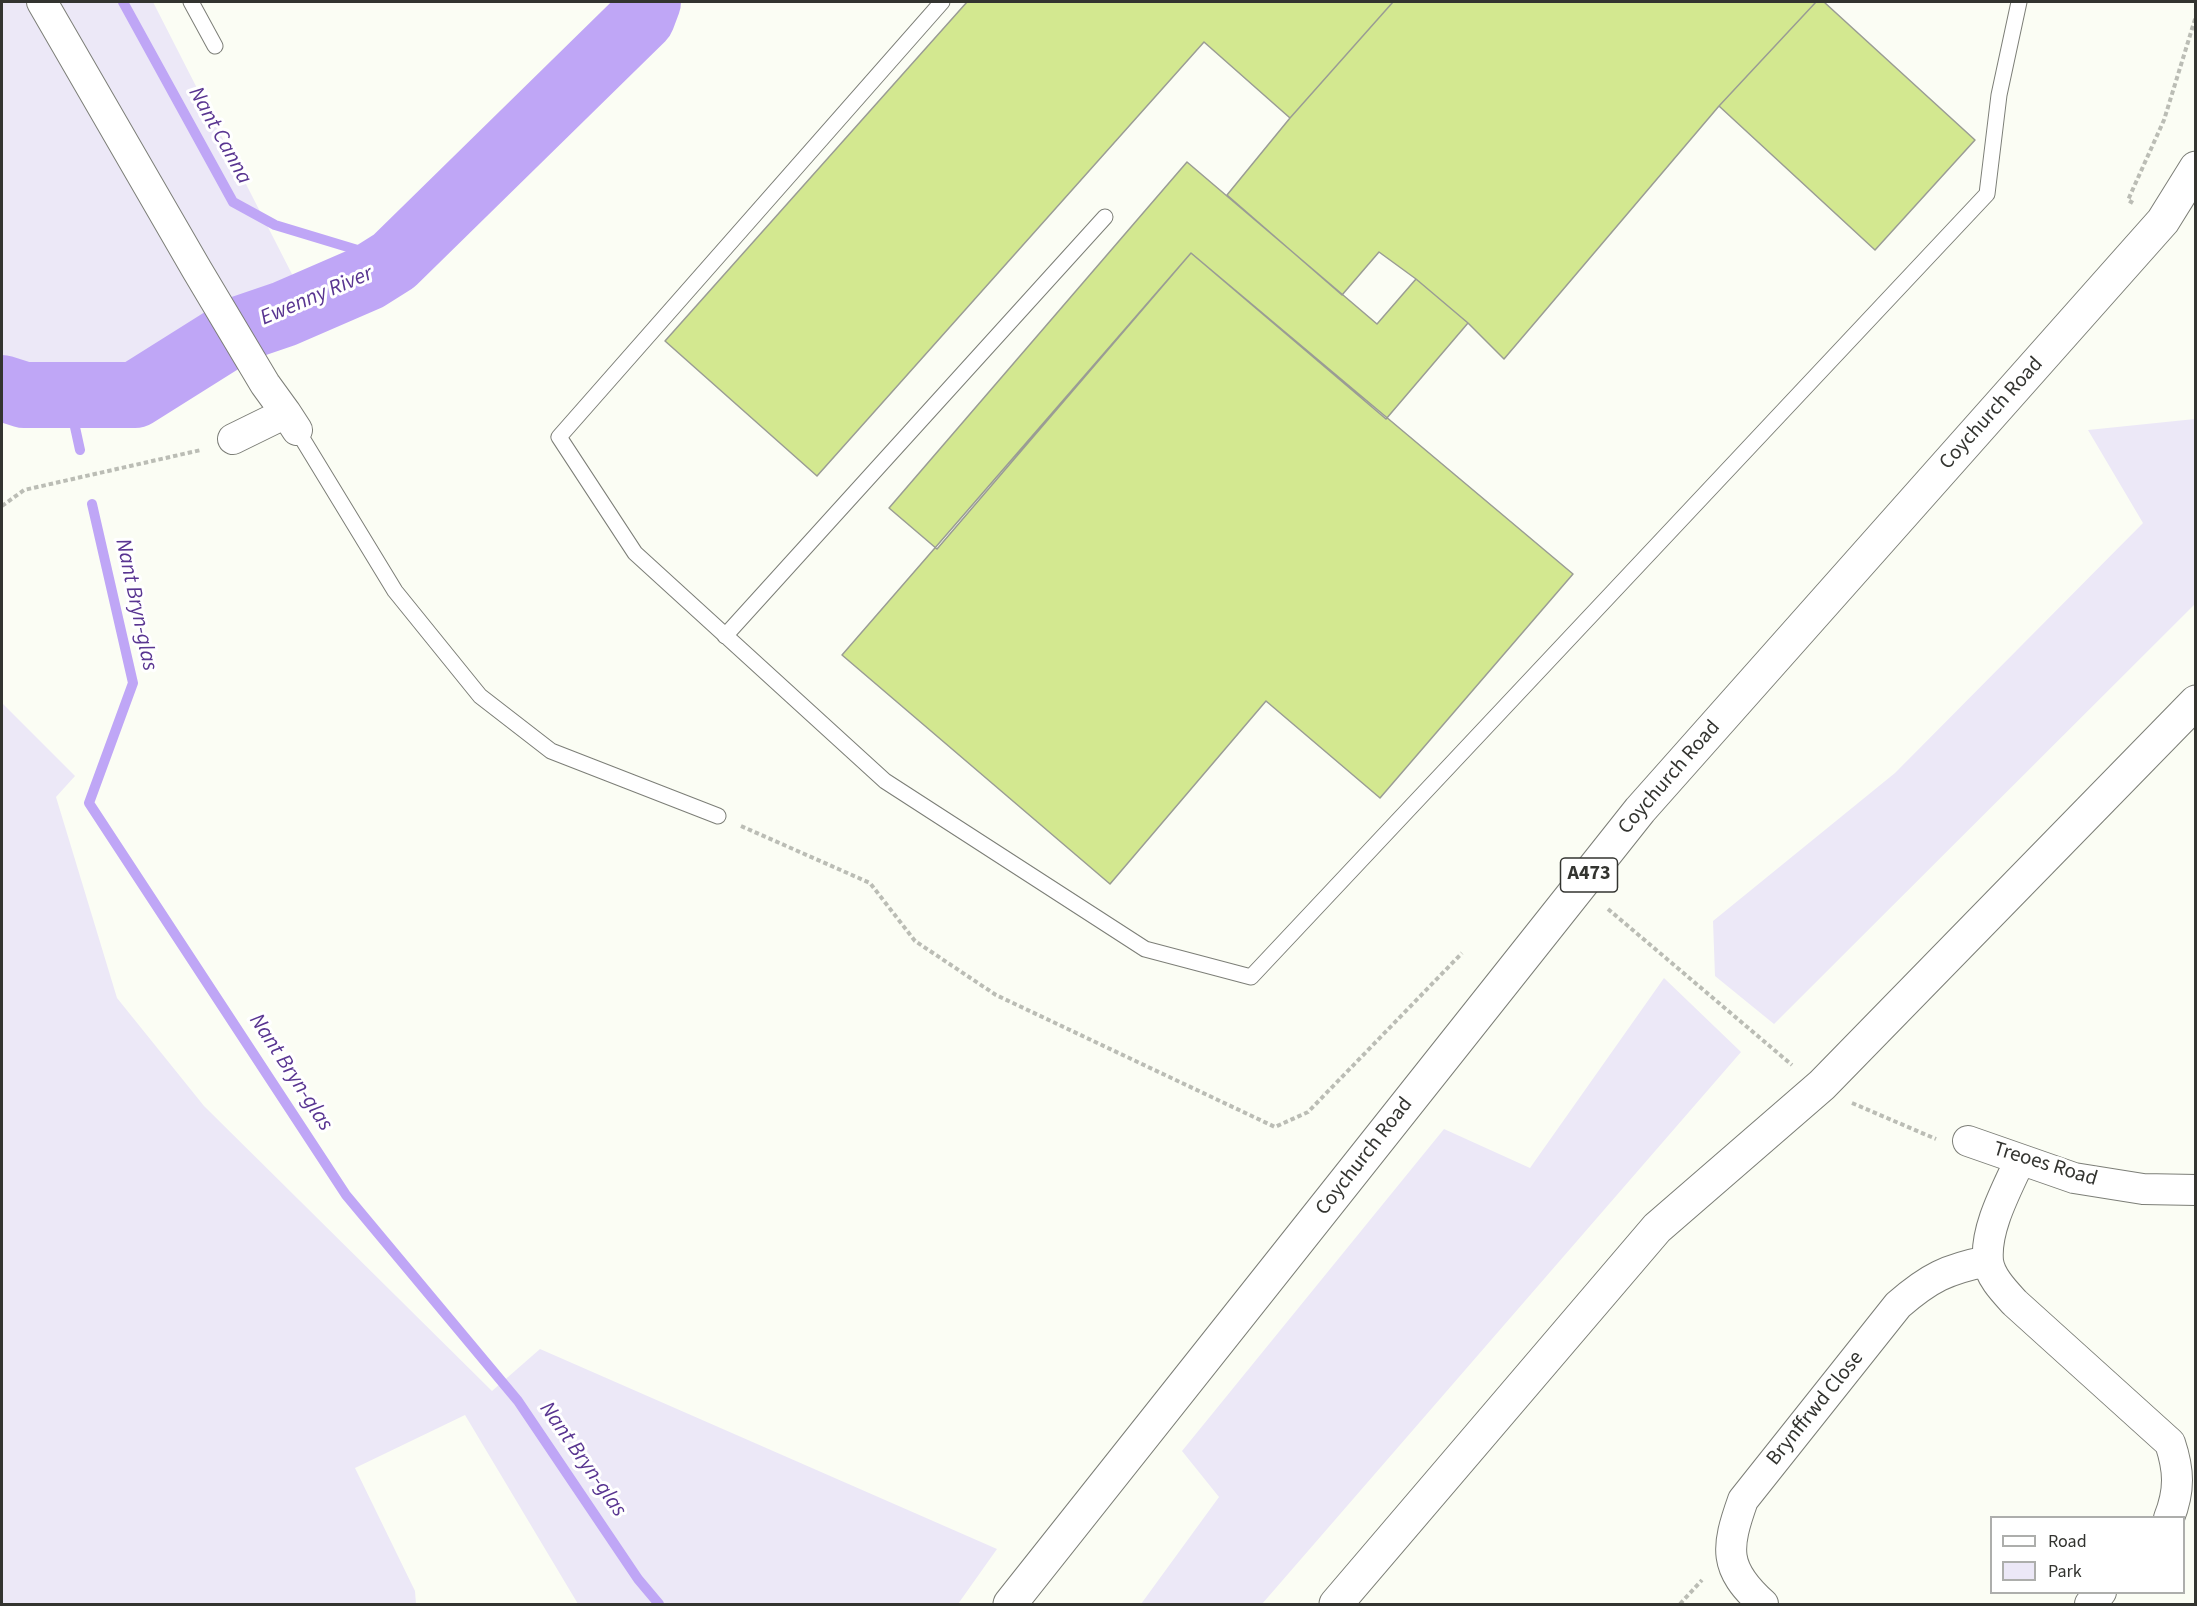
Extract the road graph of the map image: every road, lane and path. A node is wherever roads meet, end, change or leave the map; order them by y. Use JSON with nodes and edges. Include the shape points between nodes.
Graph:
{"nodes":[{"id":1,"x":42,"y":2,"type":"edge"},
{"id":2,"x":191,"y":2,"type":"edge"},
{"id":3,"x":942,"y":2,"type":"edge"},
{"id":4,"x":2019,"y":2,"type":"edge"},
{"id":5,"x":2196,"y":16,"type":"edge"},
{"id":6,"x":215,"y":46,"type":"dead end"},
{"id":7,"x":2196,"y":168,"type":"edge"},
{"id":8,"x":1105,"y":217,"type":"dead end"},
{"id":9,"x":2163,"y":221,"type":"junction"},
{"id":10,"x":292,"y":422,"type":"junction"},
{"id":11,"x":233,"y":439,"type":"joint"},
{"id":12,"x":2,"y":506,"type":"edge"},
{"id":13,"x":725,"y":636,"type":"junction"},
{"id":14,"x":2196,"y":702,"type":"edge"},
{"id":15,"x":718,"y":816,"type":"joint"},
{"id":16,"x":1602,"y":903,"type":"dead end"},
{"id":17,"x":1462,"y":953,"type":"dead end"},
{"id":18,"x":1797,"y":1069,"type":"dead end"},
{"id":19,"x":1851,"y":1103,"type":"dead end"},
{"id":20,"x":1956,"y":1142,"type":"joint"},
{"id":21,"x":2020,"y":1160,"type":"junction"},
{"id":22,"x":2196,"y":1190,"type":"edge"},
{"id":23,"x":1988,"y":1261,"type":"junction"},
{"id":24,"x":2170,"y":1516,"type":"edge"},
{"id":25,"x":1706,"y":1575,"type":"dead end"},
{"id":26,"x":1010,"y":1605,"type":"edge"},
{"id":27,"x":1336,"y":1605,"type":"edge"},
{"id":28,"x":1680,"y":1605,"type":"edge"},
{"id":29,"x":1762,"y":1605,"type":"edge"}],
"edges":[{"from":1,"to":10,"type":"street","via":[[197,270]]},
{"from":2,"to":6,"type":"lane"},
{"from":3,"to":13,"type":"lane","via":[[559,437],[635,553]]},
{"from":4,"to":13,"type":"lane","via":[[1999,95],[1987,194],[1251,977],[1145,950],[885,782]]},
{"from":5,"to":9,"type":"path","via":[[2164,120],[2128,200]]},
{"from":7,"to":9,"type":"main road","name":"Coychurch Road","number":"A473"},
{"from":8,"to":13,"type":"lane"},
{"from":9,"to":26,"type":"main road","name":"Coychurch Road","number":"A473","via":[[1640,810]]},
{"from":10,"to":11,"type":"street"},
{"from":10,"to":15,"type":"lane","via":[[395,591],[480,696],[551,751]]},
{"from":11,"to":12,"type":"path","via":[[182,456],[24,490]]},
{"from":14,"to":27,"type":"main road","via":[[1822,1085],[1657,1228]]},
{"from":15,"to":17,"type":"path","via":[[870,883],[915,941],[996,995],[1275,1127],[1308,1112]]},
{"from":16,"to":18,"type":"path"},
{"from":19,"to":20,"type":"path"},
{"from":20,"to":21,"type":"street","name":"Treoes Road"},
{"from":21,"to":22,"type":"street","name":"Treoes Road","via":[[2074,1178],[2143,1190]]},
{"from":21,"to":23,"type":"street","via":[[1994,1216]]},
{"from":23,"to":24,"type":"street","via":[[1998,1285],[2015,1303],[2170,1443],[2178,1468],[2177,1497]]},
{"from":23,"to":29,"type":"street","name":"Brynffrwd Close","via":[[1952,1268],[1925,1282],[1898,1305],[1743,1500],[1729,1550],[1746,1589]]},
{"from":25,"to":28,"type":"path"}]}
